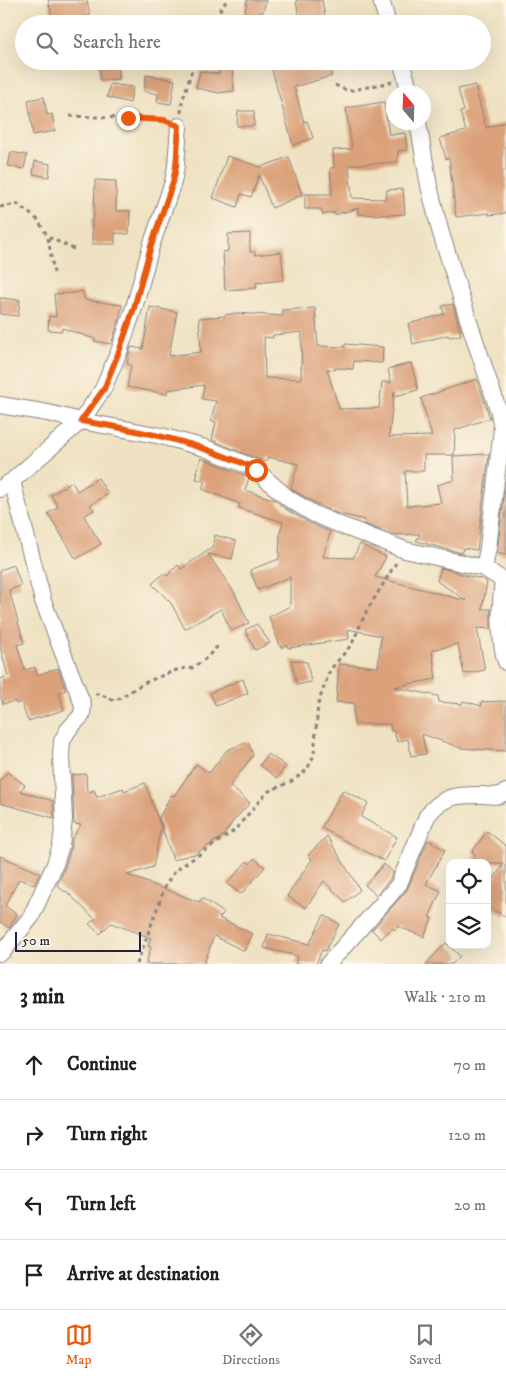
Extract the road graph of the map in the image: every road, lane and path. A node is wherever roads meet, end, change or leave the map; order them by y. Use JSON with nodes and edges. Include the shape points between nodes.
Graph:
{"nodes":[{"id":1,"x":227,"y":0,"type":"edge"},
{"id":2,"x":381,"y":0,"type":"edge"},
{"id":3,"x":216,"y":15,"type":"edge"},
{"id":4,"x":385,"y":15,"type":"edge"},
{"id":5,"x":192,"y":70,"type":"edge"},
{"id":6,"x":403,"y":70,"type":"edge"},
{"id":7,"x":335,"y":85,"type":"dead end"},
{"id":8,"x":408,"y":85,"type":"edge"},
{"id":9,"x":386,"y":88,"type":"edge"},
{"id":10,"x":70,"y":116,"type":"dead end"},
{"id":11,"x":179,"y":126,"type":"junction"},
{"id":12,"x":419,"y":130,"type":"edge"},
{"id":13,"x":0,"y":207,"type":"edge"},
{"id":14,"x":48,"y":237,"type":"junction"},
{"id":15,"x":76,"y":250,"type":"dead end"},
{"id":16,"x":54,"y":274,"type":"dead end"},
{"id":17,"x":0,"y":405,"type":"edge"},
{"id":18,"x":81,"y":421,"type":"junction"},
{"id":19,"x":6,"y":485,"type":"edge"},
{"id":20,"x":404,"y":550,"type":"junction"},
{"id":21,"x":484,"y":568,"type":"junction"},
{"id":22,"x":504,"y":581,"type":"edge"},
{"id":23,"x":218,"y":646,"type":"dead end"},
{"id":24,"x":506,"y":662,"type":"edge"},
{"id":25,"x":80,"y":695,"type":"junction"},
{"id":26,"x":504,"y":798,"type":"edge"},
{"id":27,"x":0,"y":953,"type":"edge"},
{"id":28,"x":137,"y":964,"type":"edge"},
{"id":29,"x":328,"y":964,"type":"edge"}],
"edges":[{"from":1,"to":3,"type":"path"},
{"from":2,"to":4,"type":"street"},
{"from":5,"to":11,"type":"path","via":[[182,102]]},
{"from":6,"to":8,"type":"street"},
{"from":7,"to":9,"type":"path","via":[[348,92]]},
{"from":10,"to":11,"type":"path","via":[[164,120]]},
{"from":11,"to":18,"type":"street","via":[[173,182],[134,308],[104,389]]},
{"from":12,"to":21,"type":"street","via":[[440,230],[501,421]]},
{"from":13,"to":14,"type":"path","via":[[17,204],[38,220]]},
{"from":14,"to":15,"type":"path"},
{"from":14,"to":16,"type":"path"},
{"from":17,"to":18,"type":"street"},
{"from":18,"to":19,"type":"street"},
{"from":18,"to":20,"type":"street","via":[[205,448],[256,470],[289,499],[314,514]]},
{"from":19,"to":25,"type":"street","via":[[43,601]]},
{"from":20,"to":21,"type":"street"},
{"from":20,"to":28,"type":"path","via":[[366,612],[352,644],[330,670],[318,704],[314,755],[307,770],[267,792],[234,832],[176,870],[166,884]]},
{"from":21,"to":22,"type":"street"},
{"from":22,"to":24,"type":"street","via":[[501,632]]},
{"from":23,"to":25,"type":"path","via":[[192,668],[144,683],[115,701],[100,694]]},
{"from":25,"to":27,"type":"street","via":[[82,715],[62,741],[64,819],[61,845],[31,917]]},
{"from":26,"to":29,"type":"street","via":[[458,795],[432,809],[399,884]]}]}
